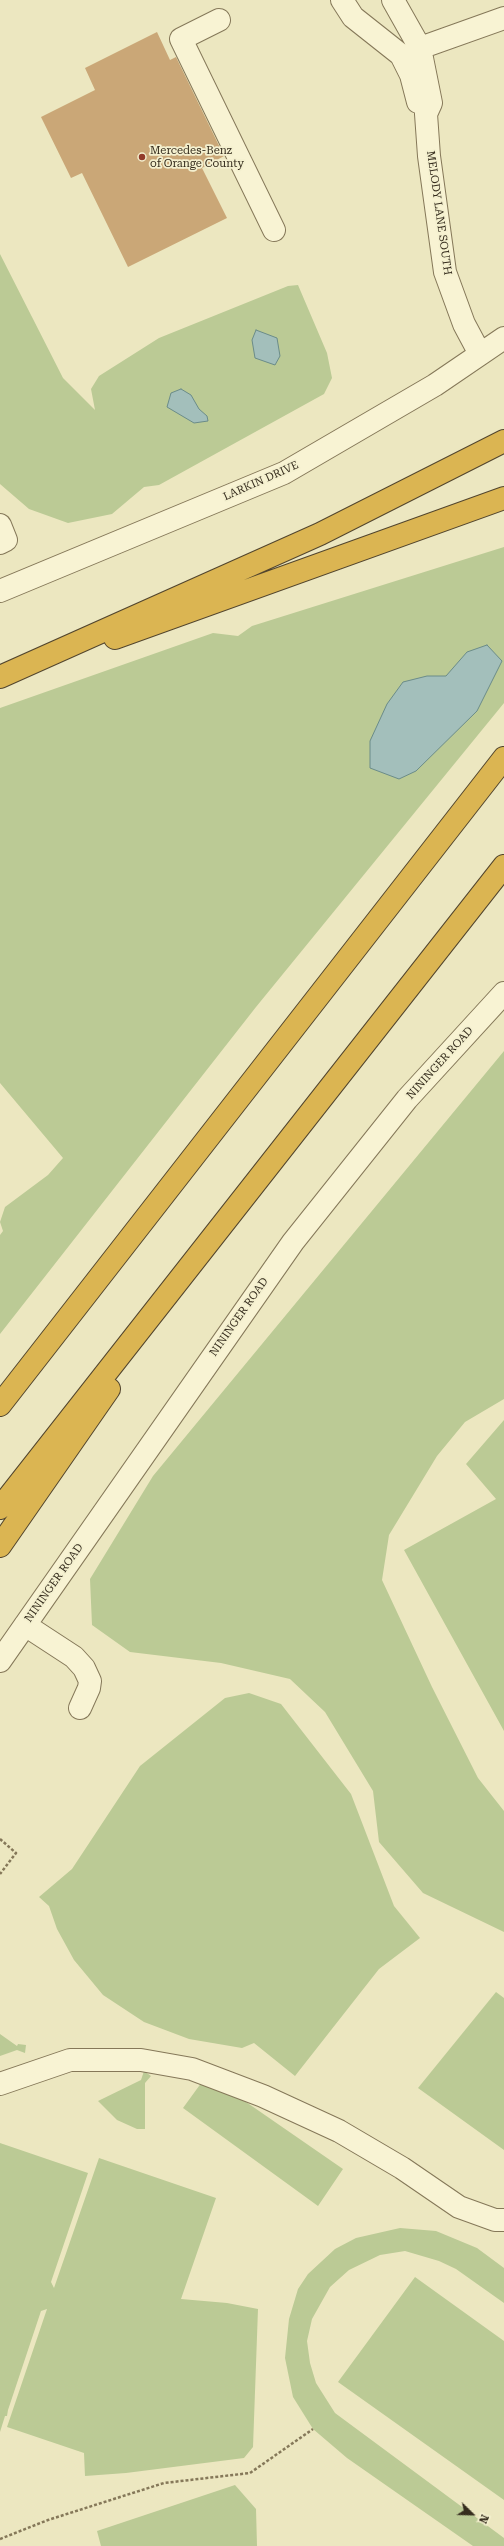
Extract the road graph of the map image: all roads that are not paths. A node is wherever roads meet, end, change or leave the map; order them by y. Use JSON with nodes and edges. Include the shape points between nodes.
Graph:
{"nodes":[{"id":1,"x":342,"y":0,"type":"edge"},
{"id":2,"x":393,"y":0,"type":"edge"},
{"id":3,"x":504,"y":18,"type":"edge"},
{"id":4,"x":219,"y":20,"type":"dead end"},
{"id":5,"x":420,"y":48,"type":"junction"},
{"id":6,"x":426,"y":114,"type":"junction"},
{"id":7,"x":274,"y":230,"type":"dead end"},
{"id":8,"x":504,"y":338,"type":"edge"},
{"id":9,"x":480,"y":354,"type":"junction"},
{"id":10,"x":504,"y":441,"type":"edge"},
{"id":11,"x":504,"y":498,"type":"edge"},
{"id":12,"x":0,"y":525,"type":"edge"},
{"id":13,"x":0,"y":543,"type":"edge"},
{"id":14,"x":0,"y":591,"type":"edge"},
{"id":15,"x":0,"y":677,"type":"edge"},
{"id":16,"x":504,"y":758,"type":"edge"},
{"id":17,"x":504,"y":866,"type":"edge"},
{"id":18,"x":504,"y":993,"type":"edge"},
{"id":19,"x":155,"y":1206,"type":"junction"},
{"id":20,"x":159,"y":1305,"type":"junction"},
{"id":21,"x":0,"y":1380,"type":"edge"},
{"id":22,"x":0,"y":1404,"type":"edge"},
{"id":23,"x":0,"y":1508,"type":"edge"},
{"id":24,"x":0,"y":1546,"type":"edge"},
{"id":25,"x":25,"y":1625,"type":"junction"},
{"id":26,"x":0,"y":1661,"type":"edge"},
{"id":27,"x":80,"y":1708,"type":"dead end"},
{"id":28,"x":0,"y":2084,"type":"edge"},
{"id":29,"x":504,"y":2220,"type":"edge"}],
"edges":[{"from":1,"to":6,"type":"street","name":"MELODY LANE SOUTH","via":[[353,17],[401,55],[411,75],[418,103]]},
{"from":2,"to":5,"type":"street","name":"MELODY LANE SOUTH"},
{"from":3,"to":5,"type":"street"},
{"from":4,"to":7,"type":"street","via":[[181,39]]},
{"from":5,"to":6,"type":"street","name":"MELODY LANE SOUTH","via":[[431,103]]},
{"from":6,"to":9,"type":"street","name":"MELODY LANE SOUTH","via":[[431,175],[445,272],[464,324]]},
{"from":8,"to":9,"type":"street","name":"LARKIN DRIVE"},
{"from":9,"to":14,"type":"street","name":"LARKIN DRIVE","via":[[435,385],[284,473]]},
{"from":10,"to":15,"type":"highway","via":[[320,534]]},
{"from":11,"to":15,"type":"highway","via":[[172,619]]},
{"from":12,"to":13,"type":"street","via":[[6,540]]},
{"from":16,"to":19,"type":"highway"},
{"from":17,"to":20,"type":"highway"},
{"from":18,"to":25,"type":"street","name":"NININGER ROAD","via":[[407,1099],[293,1242]]},
{"from":19,"to":21,"type":"highway","via":[[37,1332]]},
{"from":19,"to":22,"type":"highway"},
{"from":20,"to":23,"type":"highway"},
{"from":20,"to":24,"type":"highway","via":[[98,1407]]},
{"from":25,"to":26,"type":"street","name":"NININGER ROAD"},
{"from":25,"to":27,"type":"street","via":[[74,1657],[84,1668],[90,1681]]},
{"from":28,"to":29,"type":"street","via":[[70,2060],[141,2060],[192,2069],[263,2096],[339,2131],[402,2168],[459,2207],[495,2220]]}]}
